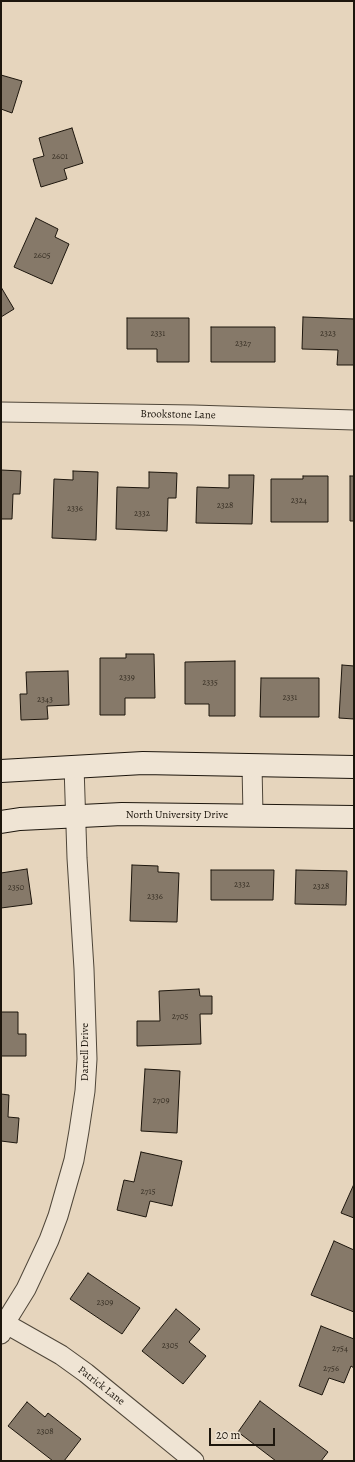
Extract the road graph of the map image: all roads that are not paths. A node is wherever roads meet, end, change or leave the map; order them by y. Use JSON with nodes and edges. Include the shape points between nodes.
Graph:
{"nodes":[{"id":1,"x":1,"y":412,"type":"edge"},
{"id":2,"x":354,"y":420,"type":"edge"},
{"id":3,"x":252,"y":765,"type":"junction"},
{"id":4,"x":74,"y":766,"type":"junction"},
{"id":5,"x":354,"y":767,"type":"edge"},
{"id":6,"x":1,"y":771,"type":"edge"},
{"id":7,"x":253,"y":815,"type":"junction"},
{"id":8,"x":76,"y":816,"type":"junction"},
{"id":9,"x":354,"y":817,"type":"edge"},
{"id":10,"x":1,"y":822,"type":"edge"},
{"id":11,"x":2,"y":1326,"type":"edge"},
{"id":12,"x":194,"y":1461,"type":"edge"}],
"edges":[{"from":1,"to":2,"type":"street","name":"Brookstone Lane"},
{"from":3,"to":4,"type":"street","via":[[143,763]]},
{"from":3,"to":5,"type":"street"},
{"from":3,"to":7,"type":"street"},
{"from":4,"to":6,"type":"street"},
{"from":4,"to":8,"type":"street","name":"Darrell Drive"},
{"from":7,"to":8,"type":"street","name":"North University Drive"},
{"from":7,"to":9,"type":"street","name":"North University Drive"},
{"from":8,"to":10,"type":"street","name":"North University Drive"},
{"from":8,"to":11,"type":"street","name":"Darrell Drive","via":[[87,1059],[80,1131],[74,1160],[49,1240],[26,1289]]},
{"from":11,"to":12,"type":"street","name":"Patrick Lane","via":[[61,1355]]}]}
